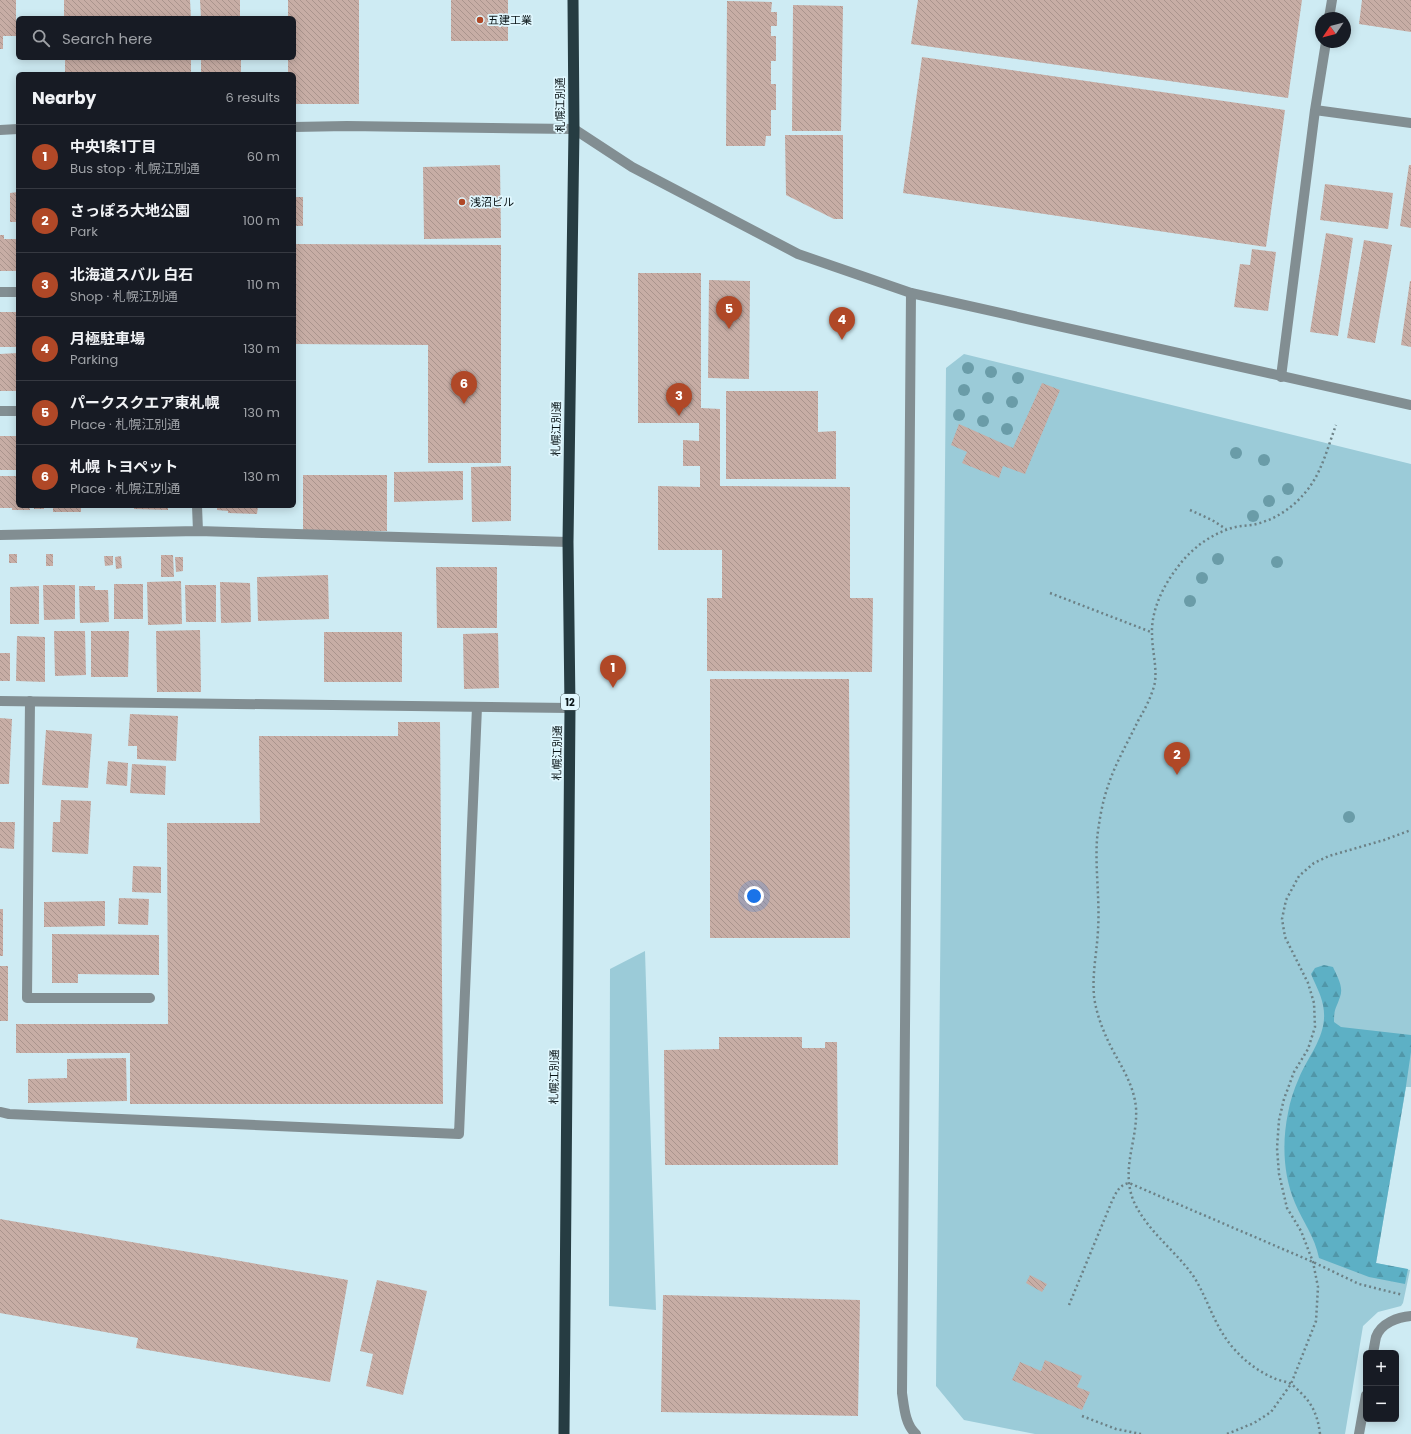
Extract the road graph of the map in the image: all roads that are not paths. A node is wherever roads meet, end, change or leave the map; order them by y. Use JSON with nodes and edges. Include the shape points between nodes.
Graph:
{"nodes":[{"id":1,"x":573,"y":0,"type":"edge"},
{"id":2,"x":1332,"y":0,"type":"edge"},
{"id":3,"x":1330,"y":12,"type":"edge"},
{"id":4,"x":1325,"y":48,"type":"edge"},
{"id":5,"x":1315,"y":110,"type":"junction"},
{"id":6,"x":1411,"y":123,"type":"edge"},
{"id":7,"x":296,"y":127,"type":"edge"},
{"id":8,"x":16,"y":129,"type":"edge"},
{"id":9,"x":574,"y":129,"type":"junction"},
{"id":10,"x":0,"y":130,"type":"edge"},
{"id":11,"x":0,"y":292,"type":"edge"},
{"id":12,"x":16,"y":292,"type":"edge"},
{"id":13,"x":911,"y":293,"type":"junction"},
{"id":14,"x":1282,"y":377,"type":"junction"},
{"id":15,"x":1411,"y":405,"type":"edge"},
{"id":16,"x":0,"y":411,"type":"edge"},
{"id":17,"x":16,"y":411,"type":"edge"},
{"id":18,"x":197,"y":508,"type":"edge"},
{"id":19,"x":198,"y":531,"type":"junction"},
{"id":20,"x":0,"y":535,"type":"edge"},
{"id":21,"x":568,"y":542,"type":"junction"},
{"id":22,"x":0,"y":701,"type":"edge"},
{"id":23,"x":30,"y":701,"type":"junction"},
{"id":24,"x":477,"y":707,"type":"junction"},
{"id":25,"x":570,"y":708,"type":"junction"},
{"id":26,"x":150,"y":998,"type":"dead end"},
{"id":27,"x":0,"y":1112,"type":"edge"},
{"id":28,"x":1411,"y":1316,"type":"edge"},
{"id":29,"x":1374,"y":1350,"type":"edge"},
{"id":30,"x":1363,"y":1412,"type":"edge"},
{"id":31,"x":564,"y":1434,"type":"edge"},
{"id":32,"x":916,"y":1434,"type":"edge"},
{"id":33,"x":1359,"y":1434,"type":"edge"}],
"edges":[{"from":1,"to":9,"type":"highway","name":"札幌江別通","number":"12"},
{"from":2,"to":3,"type":"street"},
{"from":4,"to":5,"type":"street"},
{"from":5,"to":6,"type":"street"},
{"from":5,"to":14,"type":"street"},
{"from":7,"to":9,"type":"street"},
{"from":8,"to":10,"type":"street"},
{"from":9,"to":13,"type":"street","via":[[632,167],[798,254]]},
{"from":9,"to":21,"type":"highway","name":"札幌江別通","number":"12"},
{"from":11,"to":12,"type":"street"},
{"from":13,"to":14,"type":"street"},
{"from":13,"to":32,"type":"street","via":[[902,1393],[906,1415]]},
{"from":14,"to":15,"type":"street"},
{"from":16,"to":17,"type":"street"},
{"from":18,"to":19,"type":"street"},
{"from":19,"to":20,"type":"street"},
{"from":19,"to":21,"type":"street"},
{"from":21,"to":25,"type":"highway","name":"札幌江別通","number":"12"},
{"from":22,"to":23,"type":"street"},
{"from":23,"to":24,"type":"street"},
{"from":23,"to":26,"type":"street","via":[[27,998]]},
{"from":24,"to":25,"type":"street"},
{"from":24,"to":27,"type":"street","via":[[459,1134]]},
{"from":25,"to":31,"type":"highway","name":"札幌江別通","number":"12"},
{"from":28,"to":29,"type":"street","via":[[1392,1321],[1382,1327],[1376,1336]]},
{"from":30,"to":33,"type":"street"}]}
